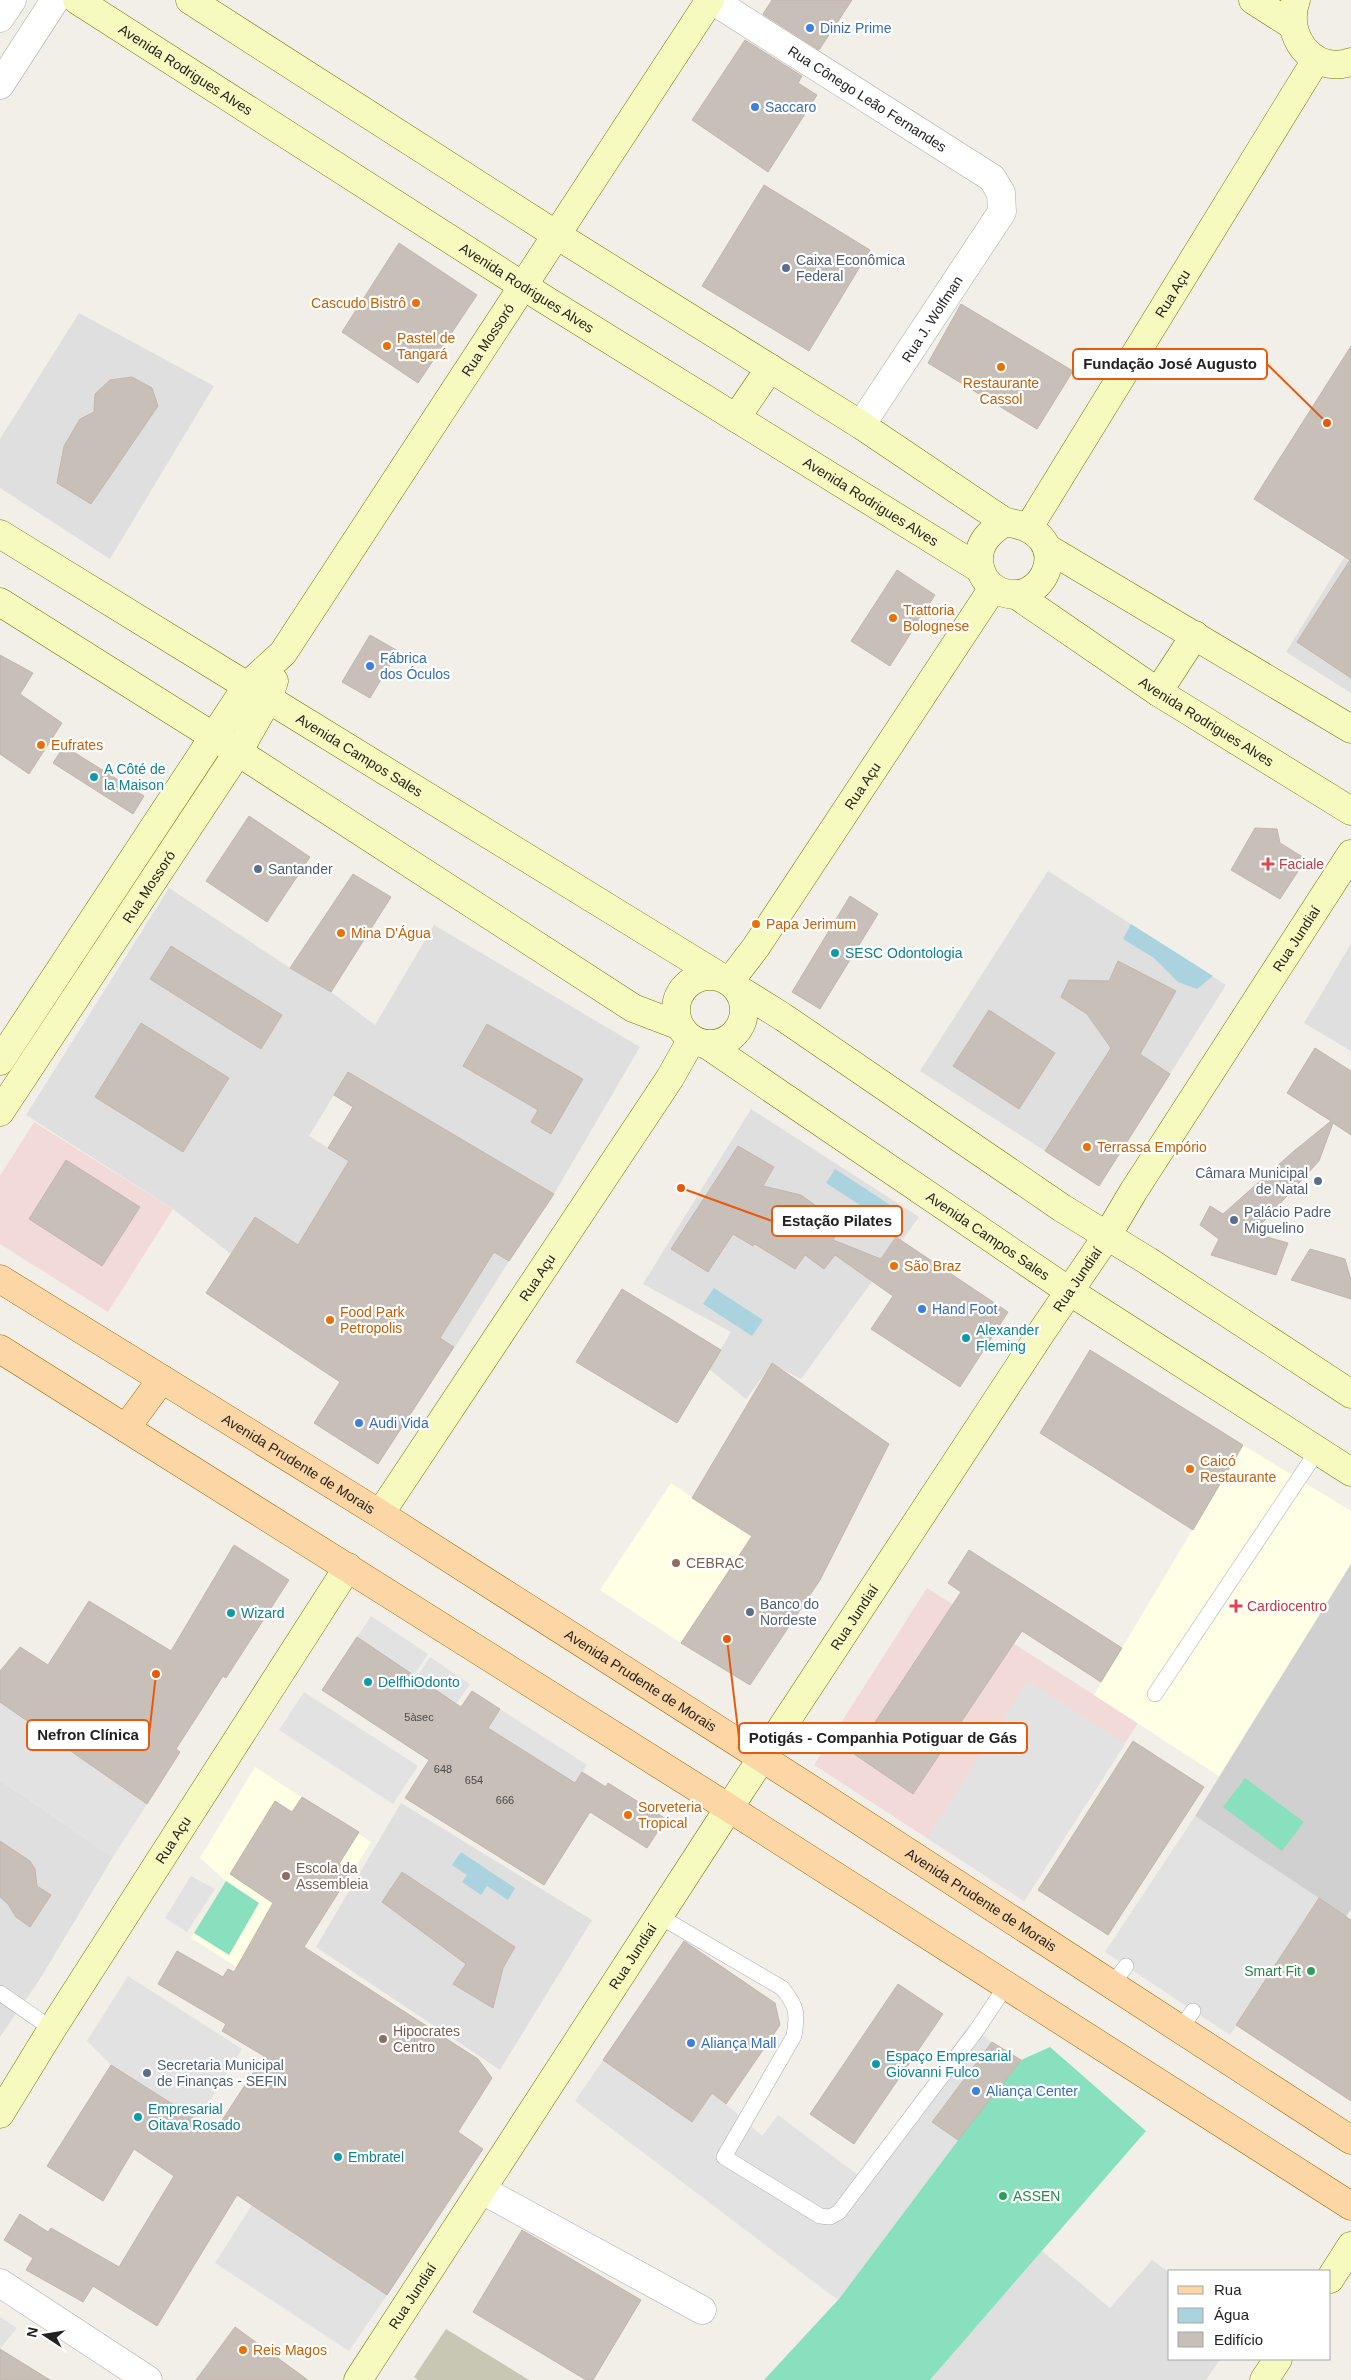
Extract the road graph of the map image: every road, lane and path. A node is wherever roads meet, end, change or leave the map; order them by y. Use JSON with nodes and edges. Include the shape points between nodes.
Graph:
{"nodes":[{"id":1,"x":12,"y":0,"type":"edge"},
{"id":2,"x":54,"y":0,"type":"edge"},
{"id":3,"x":77,"y":0,"type":"edge"},
{"id":4,"x":190,"y":0,"type":"edge"},
{"id":5,"x":711,"y":0,"type":"edge"},
{"id":6,"x":1253,"y":0,"type":"edge"},
{"id":7,"x":1294,"y":13,"type":"edge"},
{"id":8,"x":0,"y":18,"type":"edge"},
{"id":9,"x":1316,"y":60,"type":"junction"},
{"id":10,"x":1350,"y":63,"type":"edge"},
{"id":11,"x":0,"y":85,"type":"edge"},
{"id":12,"x":1002,"y":212,"type":"joint"},
{"id":13,"x":555,"y":234,"type":"junction"},
{"id":14,"x":523,"y":286,"type":"junction"},
{"id":15,"x":770,"y":368,"type":"junction"},
{"id":16,"x":736,"y":418,"type":"junction"},
{"id":17,"x":861,"y":425,"type":"junction"},
{"id":18,"x":1017,"y":524,"type":"junction"},
{"id":19,"x":3,"y":542,"type":"edge"},
{"id":20,"x":1047,"y":548,"type":"junction"},
{"id":21,"x":996,"y":584,"type":"junction"},
{"id":22,"x":0,"y":602,"type":"edge"},
{"id":23,"x":1195,"y":634,"type":"junction"},
{"id":24,"x":1158,"y":692,"type":"junction"},
{"id":25,"x":257,"y":693,"type":"junction"},
{"id":26,"x":1351,"y":729,"type":"edge"},
{"id":27,"x":214,"y":737,"type":"junction"},
{"id":28,"x":238,"y":752,"type":"junction"},
{"id":29,"x":1351,"y":811,"type":"edge"},
{"id":30,"x":1351,"y":854,"type":"edge"},
{"id":31,"x":729,"y":982,"type":"junction"},
{"id":32,"x":693,"y":1036,"type":"junction"},
{"id":33,"x":0,"y":1061,"type":"edge"},
{"id":34,"x":0,"y":1112,"type":"edge"},
{"id":35,"x":1108,"y":1236,"type":"junction"},
{"id":36,"x":0,"y":1279,"type":"edge"},
{"id":37,"x":1069,"y":1291,"type":"junction"},
{"id":38,"x":0,"y":1349,"type":"edge"},
{"id":39,"x":162,"y":1379,"type":"junction"},
{"id":40,"x":1351,"y":1394,"type":"edge"},
{"id":41,"x":126,"y":1428,"type":"junction"},
{"id":42,"x":1318,"y":1450,"type":"junction"},
{"id":43,"x":1351,"y":1472,"type":"edge"},
{"id":44,"x":380,"y":1514,"type":"junction"},
{"id":45,"x":348,"y":1567,"type":"junction"},
{"id":46,"x":1156,"y":1694,"type":"dead end"},
{"id":47,"x":763,"y":1758,"type":"junction"},
{"id":48,"x":729,"y":1808,"type":"junction"},
{"id":49,"x":659,"y":1916,"type":"junction"},
{"id":50,"x":1006,"y":1986,"type":"junction"},
{"id":51,"x":0,"y":1993,"type":"edge"},
{"id":52,"x":52,"y":2029,"type":"junction"},
{"id":53,"x":0,"y":2114,"type":"edge"},
{"id":54,"x":1351,"y":2140,"type":"edge"},
{"id":55,"x":482,"y":2190,"type":"junction"},
{"id":56,"x":1351,"y":2206,"type":"edge"},
{"id":57,"x":1351,"y":2246,"type":"edge"},
{"id":58,"x":1331,"y":2277,"type":"edge"},
{"id":59,"x":0,"y":2283,"type":"edge"},
{"id":60,"x":702,"y":2310,"type":"dead end"},
{"id":61,"x":1277,"y":2360,"type":"edge"},
{"id":62,"x":148,"y":2380,"type":"edge"},
{"id":63,"x":358,"y":2380,"type":"edge"},
{"id":64,"x":1264,"y":2380,"type":"edge"}],
"edges":[{"from":1,"to":8,"type":"street"},
{"from":2,"to":11,"type":"street"},
{"from":3,"to":14,"type":"street","name":"Avenida Rodrigues Alves"},
{"from":4,"to":13,"type":"street"},
{"from":5,"to":12,"type":"street","name":"Rua Cônego Leão Fernandes","via":[[992,178],[1001,193]]},
{"from":5,"to":13,"type":"street","name":"Rua Mossoró"},
{"from":6,"to":7,"type":"street"},
{"from":7,"to":9,"type":"street","via":[[1300,45]]},
{"from":9,"to":10,"type":"street","via":[[1330,64]]},
{"from":9,"to":18,"type":"street","name":"Rua Açu"},
{"from":12,"to":17,"type":"street","name":"Rua J. Wolfman"},
{"from":13,"to":14,"type":"street","name":"Rua Mossoró"},
{"from":13,"to":15,"type":"street"},
{"from":14,"to":16,"type":"street","name":"Avenida Rodrigues Alves"},
{"from":14,"to":25,"type":"street","name":"Rua Mossoró"},
{"from":15,"to":16,"type":"street"},
{"from":15,"to":17,"type":"street"},
{"from":16,"to":21,"type":"street","name":"Avenida Rodrigues Alves"},
{"from":17,"to":18,"type":"street"},
{"from":18,"to":20,"type":"street","via":[[1040,536]]},
{"from":18,"to":21,"type":"street","via":[[992,531],[983,541],[979,555]]},
{"from":19,"to":25,"type":"street","name":"Avenida Campos Sales"},
{"from":20,"to":21,"type":"street","via":[[1049,561],[1039,584],[1028,591]]},
{"from":20,"to":23,"type":"street"},
{"from":21,"to":24,"type":"street","name":"Avenida Rodrigues Alves"},
{"from":21,"to":31,"type":"street","name":"Rua Açu","via":[[756,948]]},
{"from":22,"to":27,"type":"street","name":"Avenida Campos Sales"},
{"from":23,"to":24,"type":"street"},
{"from":23,"to":26,"type":"street"},
{"from":24,"to":29,"type":"street","name":"Avenida Rodrigues Alves"},
{"from":25,"to":27,"type":"street","name":"Rua Mossoró"},
{"from":25,"to":28,"type":"street","name":"Rua Mossoró"},
{"from":25,"to":31,"type":"street","name":"Avenida Campos Sales"},
{"from":27,"to":28,"type":"street","name":"Avenida Campos Sales"},
{"from":27,"to":33,"type":"street","name":"Rua Mossoró"},
{"from":28,"to":32,"type":"street","name":"Avenida Campos Sales","via":[[633,1008]]},
{"from":28,"to":34,"type":"street","name":"Rua Mossoró"},
{"from":30,"to":35,"type":"street","name":"Rua Jundiaí","via":[[1133,1192]]},
{"from":31,"to":32,"type":"street","via":[[743,1000],[742,1022],[736,1032],[717,1043]]},
{"from":31,"to":32,"type":"street","via":[[697,978],[684,988],[676,1015]]},
{"from":31,"to":35,"type":"street","name":"Avenida Campos Sales"},
{"from":32,"to":37,"type":"street","name":"Avenida Campos Sales"},
{"from":32,"to":44,"type":"street","name":"Rua Açu","via":[[670,1078]]},
{"from":35,"to":37,"type":"street","name":"Rua Jundiaí"},
{"from":35,"to":40,"type":"street","name":"Avenida Campos Sales"},
{"from":36,"to":39,"type":"main road","name":"Avenida Prudente de Morais"},
{"from":37,"to":42,"type":"street","name":"Avenida Campos Sales"},
{"from":37,"to":47,"type":"street","name":"Rua Jundiaí"},
{"from":38,"to":41,"type":"main road"},
{"from":39,"to":41,"type":"main road"},
{"from":39,"to":44,"type":"main road","name":"Avenida Prudente de Morais"},
{"from":41,"to":45,"type":"main road"},
{"from":42,"to":43,"type":"street","name":"Avenida Campos Sales"},
{"from":42,"to":46,"type":"lane"},
{"from":44,"to":47,"type":"main road","name":"Avenida Prudente de Morais"},
{"from":45,"to":48,"type":"main road"},
{"from":45,"to":52,"type":"street","name":"Rua Açu"},
{"from":47,"to":48,"type":"street","name":"Rua Jundiaí"},
{"from":47,"to":54,"type":"main road","name":"Avenida Prudente de Morais","via":[[1119,1976],[1186,2020]]},
{"from":48,"to":49,"type":"street","name":"Rua Jundiaí"},
{"from":48,"to":50,"type":"main road"},
{"from":49,"to":50,"type":"lane","via":[[782,1988],[793,2002],[797,2018],[794,2036],[724,2157],[820,2216],[830,2217],[839,2212],[976,2031]]},
{"from":49,"to":55,"type":"street","name":"Rua Jundiaí"},
{"from":50,"to":56,"type":"main road"},
{"from":51,"to":52,"type":"lane"},
{"from":52,"to":53,"type":"street","name":"Rua Açu"},
{"from":55,"to":60,"type":"street"},
{"from":55,"to":63,"type":"street","name":"Rua Jundiaí"},
{"from":57,"to":58,"type":"street"},
{"from":59,"to":62,"type":"street"},
{"from":61,"to":64,"type":"street"}]}
